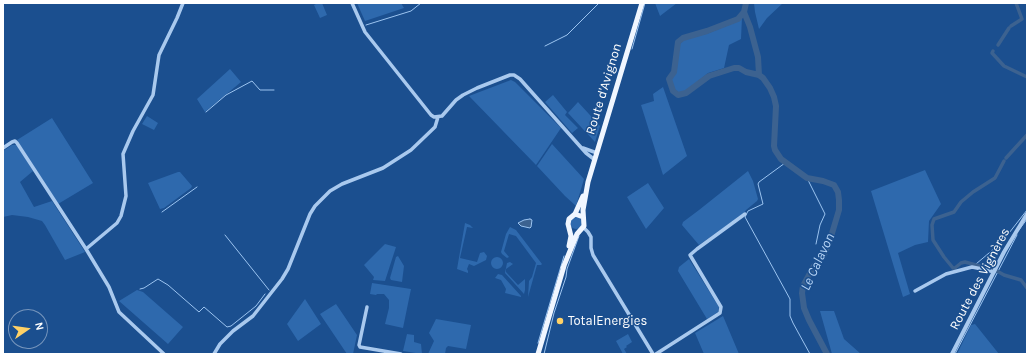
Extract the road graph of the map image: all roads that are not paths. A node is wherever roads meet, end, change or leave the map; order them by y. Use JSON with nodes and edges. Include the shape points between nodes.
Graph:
{"nodes":[{"id":1,"x":182,"y":3,"type":"edge"},
{"id":2,"x":352,"y":3,"type":"edge"},
{"id":3,"x":642,"y":3,"type":"edge"},
{"id":4,"x":438,"y":117,"type":"junction"},
{"id":5,"x":580,"y":146,"type":"junction"},
{"id":6,"x":3,"y":148,"type":"edge"},
{"id":7,"x":597,"y":153,"type":"junction"},
{"id":8,"x":595,"y":160,"type":"junction"},
{"id":9,"x":588,"y":182,"type":"junction"},
{"id":10,"x":575,"y":214,"type":"junction"},
{"id":11,"x":745,"y":214,"type":"dead end"},
{"id":12,"x":1027,"y":214,"type":"edge"},
{"id":13,"x":582,"y":217,"type":"junction"},
{"id":14,"x":570,"y":229,"type":"junction"},
{"id":15,"x":581,"y":229,"type":"junction"},
{"id":16,"x":86,"y":249,"type":"junction"},
{"id":17,"x":563,"y":268,"type":"junction"},
{"id":18,"x":995,"y":270,"type":"junction"},
{"id":19,"x":915,"y":291,"type":"dead end"},
{"id":20,"x":367,"y":307,"type":"dead end"},
{"id":21,"x":164,"y":354,"type":"edge"},
{"id":22,"x":214,"y":354,"type":"edge"},
{"id":23,"x":401,"y":354,"type":"edge"},
{"id":24,"x":538,"y":354,"type":"edge"},
{"id":25,"x":653,"y":354,"type":"edge"},
{"id":26,"x":656,"y":354,"type":"edge"},
{"id":27,"x":952,"y":354,"type":"edge"}],
"edges":[{"from":1,"to":16,"type":"street","via":[[159,54],[153,95],[123,154],[126,196],[121,216]]},
{"from":2,"to":4,"type":"street","via":[[365,32],[430,115]]},
{"from":3,"to":7,"type":"main road","name":"Route d'Avignon"},
{"from":4,"to":5,"type":"street","via":[[468,92],[514,75]]},
{"from":4,"to":22,"type":"street","via":[[435,127],[411,150],[383,168],[342,184],[330,191],[315,206],[282,279],[253,316],[233,331]]},
{"from":5,"to":7,"type":"street"},
{"from":5,"to":8,"type":"street"},
{"from":6,"to":16,"type":"street","via":[[12,142],[17,143]]},
{"from":7,"to":8,"type":"main road","name":"Route d'Avignon"},
{"from":8,"to":9,"type":"main road","name":"Route d'Avignon"},
{"from":9,"to":10,"type":"main road","name":"Route d'Avignon"},
{"from":9,"to":13,"type":"main road","name":"Route d'Avignon"},
{"from":10,"to":13,"type":"main road"},
{"from":10,"to":14,"type":"main road","via":[[568,220]]},
{"from":11,"to":26,"type":"street","via":[[690,255],[721,307],[720,314]]},
{"from":12,"to":18,"type":"street","name":"Route des Vignères"},
{"from":13,"to":15,"type":"main road","via":[[585,222]]},
{"from":14,"to":15,"type":"main road"},
{"from":14,"to":17,"type":"main road","via":[[572,236]]},
{"from":15,"to":17,"type":"main road"},
{"from":15,"to":25,"type":"street","via":[[588,232],[591,237],[593,255]]},
{"from":16,"to":21,"type":"street","via":[[109,287],[119,312]]},
{"from":17,"to":24,"type":"main road"},
{"from":18,"to":19,"type":"street","via":[[972,267],[946,274]]},
{"from":18,"to":27,"type":"street","name":"Route des Vignères"},
{"from":20,"to":23,"type":"street","via":[[360,347]]}]}
